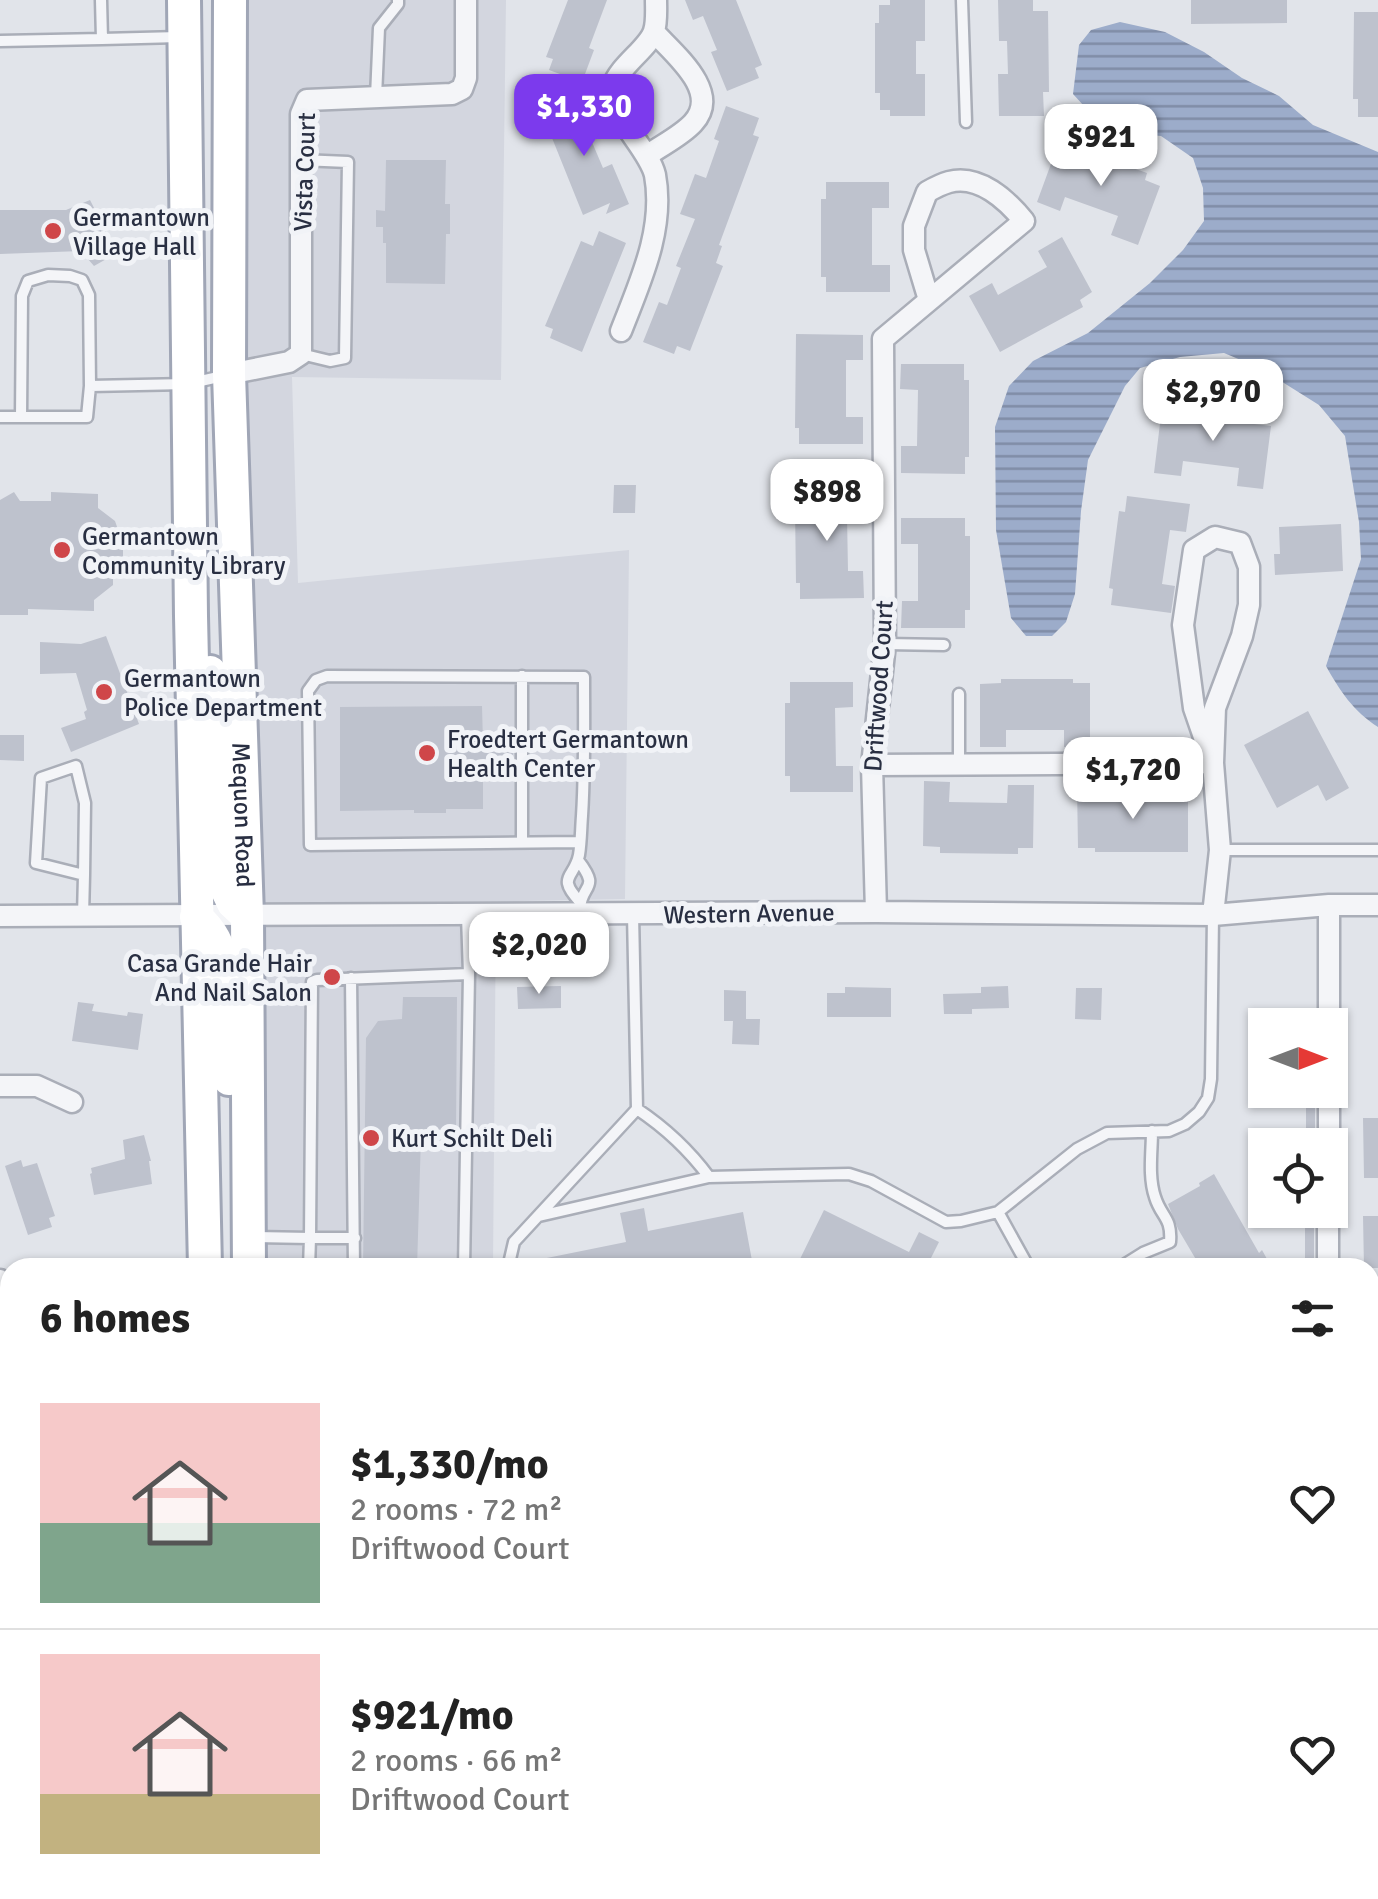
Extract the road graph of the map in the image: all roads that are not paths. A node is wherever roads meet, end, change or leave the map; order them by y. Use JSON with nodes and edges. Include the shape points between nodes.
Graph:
{"nodes":[{"id":1,"x":101,"y":0,"type":"edge"},
{"id":2,"x":184,"y":0,"type":"edge"},
{"id":3,"x":206,"y":0,"type":"edge"},
{"id":4,"x":230,"y":0,"type":"edge"},
{"id":5,"x":398,"y":0,"type":"edge"},
{"id":6,"x":466,"y":0,"type":"edge"},
{"id":7,"x":656,"y":0,"type":"edge"},
{"id":8,"x":962,"y":0,"type":"edge"},
{"id":9,"x":654,"y":32,"type":"junction"},
{"id":10,"x":196,"y":37,"type":"junction"},
{"id":11,"x":102,"y":40,"type":"junction"},
{"id":12,"x":0,"y":41,"type":"edge"},
{"id":13,"x":376,"y":97,"type":"junction"},
{"id":14,"x":966,"y":122,"type":"dead end"},
{"id":15,"x":230,"y":154,"type":"junction"},
{"id":16,"x":648,"y":155,"type":"junction"},
{"id":17,"x":302,"y":160,"type":"junction"},
{"id":18,"x":929,"y":300,"type":"junction"},
{"id":19,"x":621,"y":330,"type":"dead end"},
{"id":20,"x":300,"y":354,"type":"junction"},
{"id":21,"x":229,"y":374,"type":"junction"},
{"id":22,"x":187,"y":384,"type":"junction"},
{"id":23,"x":90,"y":386,"type":"junction"},
{"id":24,"x":21,"y":416,"type":"junction"},
{"id":25,"x":0,"y":417,"type":"edge"},
{"id":26,"x":191,"y":616,"type":"junction"},
{"id":27,"x":885,"y":644,"type":"junction"},
{"id":28,"x":944,"y":645,"type":"dead end"},
{"id":29,"x":522,"y":676,"type":"junction"},
{"id":30,"x":959,"y":694,"type":"dead end"},
{"id":31,"x":1213,"y":763,"type":"junction"},
{"id":32,"x":872,"y":765,"type":"junction"},
{"id":33,"x":959,"y":765,"type":"junction"},
{"id":34,"x":522,"y":841,"type":"junction"},
{"id":35,"x":580,"y":842,"type":"junction"},
{"id":36,"x":1220,"y":850,"type":"junction"},
{"id":37,"x":1378,"y":850,"type":"edge"},
{"id":38,"x":84,"y":875,"type":"junction"},
{"id":39,"x":1378,"y":904,"type":"edge"},
{"id":40,"x":1329,"y":905,"type":"junction"},
{"id":41,"x":580,"y":908,"type":"junction"},
{"id":42,"x":876,"y":912,"type":"junction"},
{"id":43,"x":633,"y":914,"type":"junction"},
{"id":44,"x":467,"y":915,"type":"junction"},
{"id":45,"x":1213,"y":915,"type":"junction"},
{"id":46,"x":0,"y":916,"type":"edge"},
{"id":47,"x":83,"y":916,"type":"junction"},
{"id":48,"x":196,"y":916,"type":"junction"},
{"id":49,"x":247,"y":916,"type":"junction"},
{"id":50,"x":469,"y":974,"type":"junction"},
{"id":51,"x":351,"y":978,"type":"junction"},
{"id":52,"x":1329,"y":1008,"type":"edge"},
{"id":53,"x":0,"y":1086,"type":"edge"},
{"id":54,"x":72,"y":1102,"type":"dead end"},
{"id":55,"x":637,"y":1109,"type":"junction"},
{"id":56,"x":1152,"y":1131,"type":"junction"},
{"id":57,"x":248,"y":1161,"type":"junction"},
{"id":58,"x":708,"y":1176,"type":"junction"},
{"id":59,"x":998,"y":1212,"type":"junction"},
{"id":60,"x":536,"y":1216,"type":"junction"},
{"id":61,"x":1328,"y":1228,"type":"edge"},
{"id":62,"x":310,"y":1238,"type":"junction"},
{"id":63,"x":355,"y":1238,"type":"junction"},
{"id":64,"x":205,"y":1252,"type":"edge"},
{"id":65,"x":249,"y":1252,"type":"edge"},
{"id":66,"x":309,"y":1258,"type":"edge"},
{"id":67,"x":354,"y":1258,"type":"edge"},
{"id":68,"x":464,"y":1258,"type":"edge"},
{"id":69,"x":510,"y":1258,"type":"edge"},
{"id":70,"x":1024,"y":1258,"type":"edge"},
{"id":71,"x":1134,"y":1258,"type":"edge"},
{"id":72,"x":1328,"y":1258,"type":"edge"}],
"edges":[{"from":1,"to":11,"type":"lane"},
{"from":2,"to":10,"type":"main road","name":"Mequon Road"},
{"from":3,"to":10,"type":"main road"},
{"from":4,"to":15,"type":"main road","name":"Mequon Road"},
{"from":5,"to":13,"type":"lane","via":[[379,28]]},
{"from":6,"to":13,"type":"street","name":"Vista Court","via":[[462,89]]},
{"from":7,"to":9,"type":"street"},
{"from":8,"to":14,"type":"lane"},
{"from":9,"to":16,"type":"street","via":[[613,86],[626,126]]},
{"from":9,"to":16,"type":"street","via":[[696,79],[702,106],[696,121]]},
{"from":10,"to":11,"type":"lane"},
{"from":10,"to":15,"type":"main road"},
{"from":10,"to":22,"type":"main road","name":"Mequon Road"},
{"from":11,"to":12,"type":"lane"},
{"from":13,"to":17,"type":"street","name":"Vista Court","via":[[307,100]]},
{"from":15,"to":21,"type":"main road","name":"Mequon Road"},
{"from":16,"to":19,"type":"street","via":[[655,174],[654,240]]},
{"from":17,"to":20,"type":"street","name":"Vista Court"},
{"from":17,"to":20,"type":"lane","via":[[348,162],[345,358]]},
{"from":18,"to":18,"type":"street","name":"Driftwood Court","via":[[1024,221],[1006,199],[952,180],[927,192],[914,226],[914,250]]},
{"from":18,"to":27,"type":"street","name":"Driftwood Court","via":[[883,339]]},
{"from":20,"to":21,"type":"street"},
{"from":21,"to":22,"type":"lane"},
{"from":21,"to":49,"type":"main road","name":"Mequon Road"},
{"from":22,"to":23,"type":"lane"},
{"from":22,"to":26,"type":"main road","name":"Mequon Road"},
{"from":23,"to":24,"type":"lane","via":[[87,416]]},
{"from":23,"to":24,"type":"lane","via":[[82,280],[48,275],[28,281],[22,296]]},
{"from":24,"to":25,"type":"lane"},
{"from":26,"to":48,"type":"main road","name":"Mequon Road"},
{"from":26,"to":49,"type":"main road","via":[[208,666],[218,734],[223,882]]},
{"from":27,"to":28,"type":"lane"},
{"from":27,"to":32,"type":"street","name":"Driftwood Court"},
{"from":29,"to":34,"type":"lane"},
{"from":29,"to":34,"type":"lane","via":[[327,676],[308,692],[310,845]]},
{"from":29,"to":35,"type":"lane","via":[[584,677]]},
{"from":30,"to":33,"type":"lane"},
{"from":31,"to":31,"type":"street","via":[[1194,708],[1183,625],[1194,550],[1215,537],[1240,542],[1249,566],[1249,605],[1215,708]]},
{"from":31,"to":33,"type":"street"},
{"from":31,"to":36,"type":"street"},
{"from":32,"to":33,"type":"street"},
{"from":32,"to":42,"type":"street","name":"Driftwood Court"},
{"from":34,"to":35,"type":"lane"},
{"from":35,"to":41,"type":"lane","via":[[568,874]]},
{"from":36,"to":37,"type":"lane"},
{"from":36,"to":45,"type":"street"},
{"from":38,"to":38,"type":"lane","via":[[85,803],[76,766],[41,778],[36,864]]},
{"from":38,"to":47,"type":"lane"},
{"from":39,"to":40,"type":"street","name":"Western Avenue"},
{"from":40,"to":45,"type":"street","name":"Western Avenue"},
{"from":40,"to":52,"type":"street"},
{"from":41,"to":43,"type":"street","name":"Western Avenue"},
{"from":41,"to":44,"type":"street","name":"Western Avenue"},
{"from":42,"to":43,"type":"street","name":"Western Avenue"},
{"from":42,"to":45,"type":"street","name":"Western Avenue"},
{"from":43,"to":55,"type":"lane"},
{"from":44,"to":49,"type":"street","name":"Western Avenue"},
{"from":44,"to":50,"type":"lane"},
{"from":45,"to":56,"type":"lane","via":[[1208,1098],[1185,1124]]},
{"from":46,"to":47,"type":"street","name":"Western Avenue"},
{"from":47,"to":48,"type":"street","name":"Western Avenue"},
{"from":48,"to":49,"type":"street","name":"Western Avenue"},
{"from":48,"to":57,"type":"main road","via":[[215,938],[224,967],[231,1097]]},
{"from":48,"to":64,"type":"main road","name":"Mequon Road"},
{"from":49,"to":57,"type":"main road","name":"Mequon Road"},
{"from":50,"to":51,"type":"lane"},
{"from":50,"to":68,"type":"lane"},
{"from":51,"to":62,"type":"lane","via":[[312,982]]},
{"from":51,"to":63,"type":"lane"},
{"from":53,"to":54,"type":"street","via":[[37,1086]]},
{"from":55,"to":58,"type":"lane"},
{"from":55,"to":60,"type":"lane"},
{"from":56,"to":59,"type":"lane","via":[[1107,1133]]},
{"from":56,"to":71,"type":"lane","via":[[1155,1198],[1171,1227],[1170,1242]]},
{"from":57,"to":65,"type":"main road","name":"Mequon Road"},
{"from":58,"to":59,"type":"lane","via":[[850,1174],[946,1222]]},
{"from":58,"to":60,"type":"lane"},
{"from":59,"to":70,"type":"lane"},
{"from":60,"to":69,"type":"lane","via":[[514,1242]]},
{"from":61,"to":72,"type":"street"},
{"from":62,"to":63,"type":"lane"},
{"from":62,"to":65,"type":"lane"},
{"from":62,"to":66,"type":"lane"},
{"from":63,"to":67,"type":"lane"},
{"from":64,"to":65,"type":"main road"}]}
